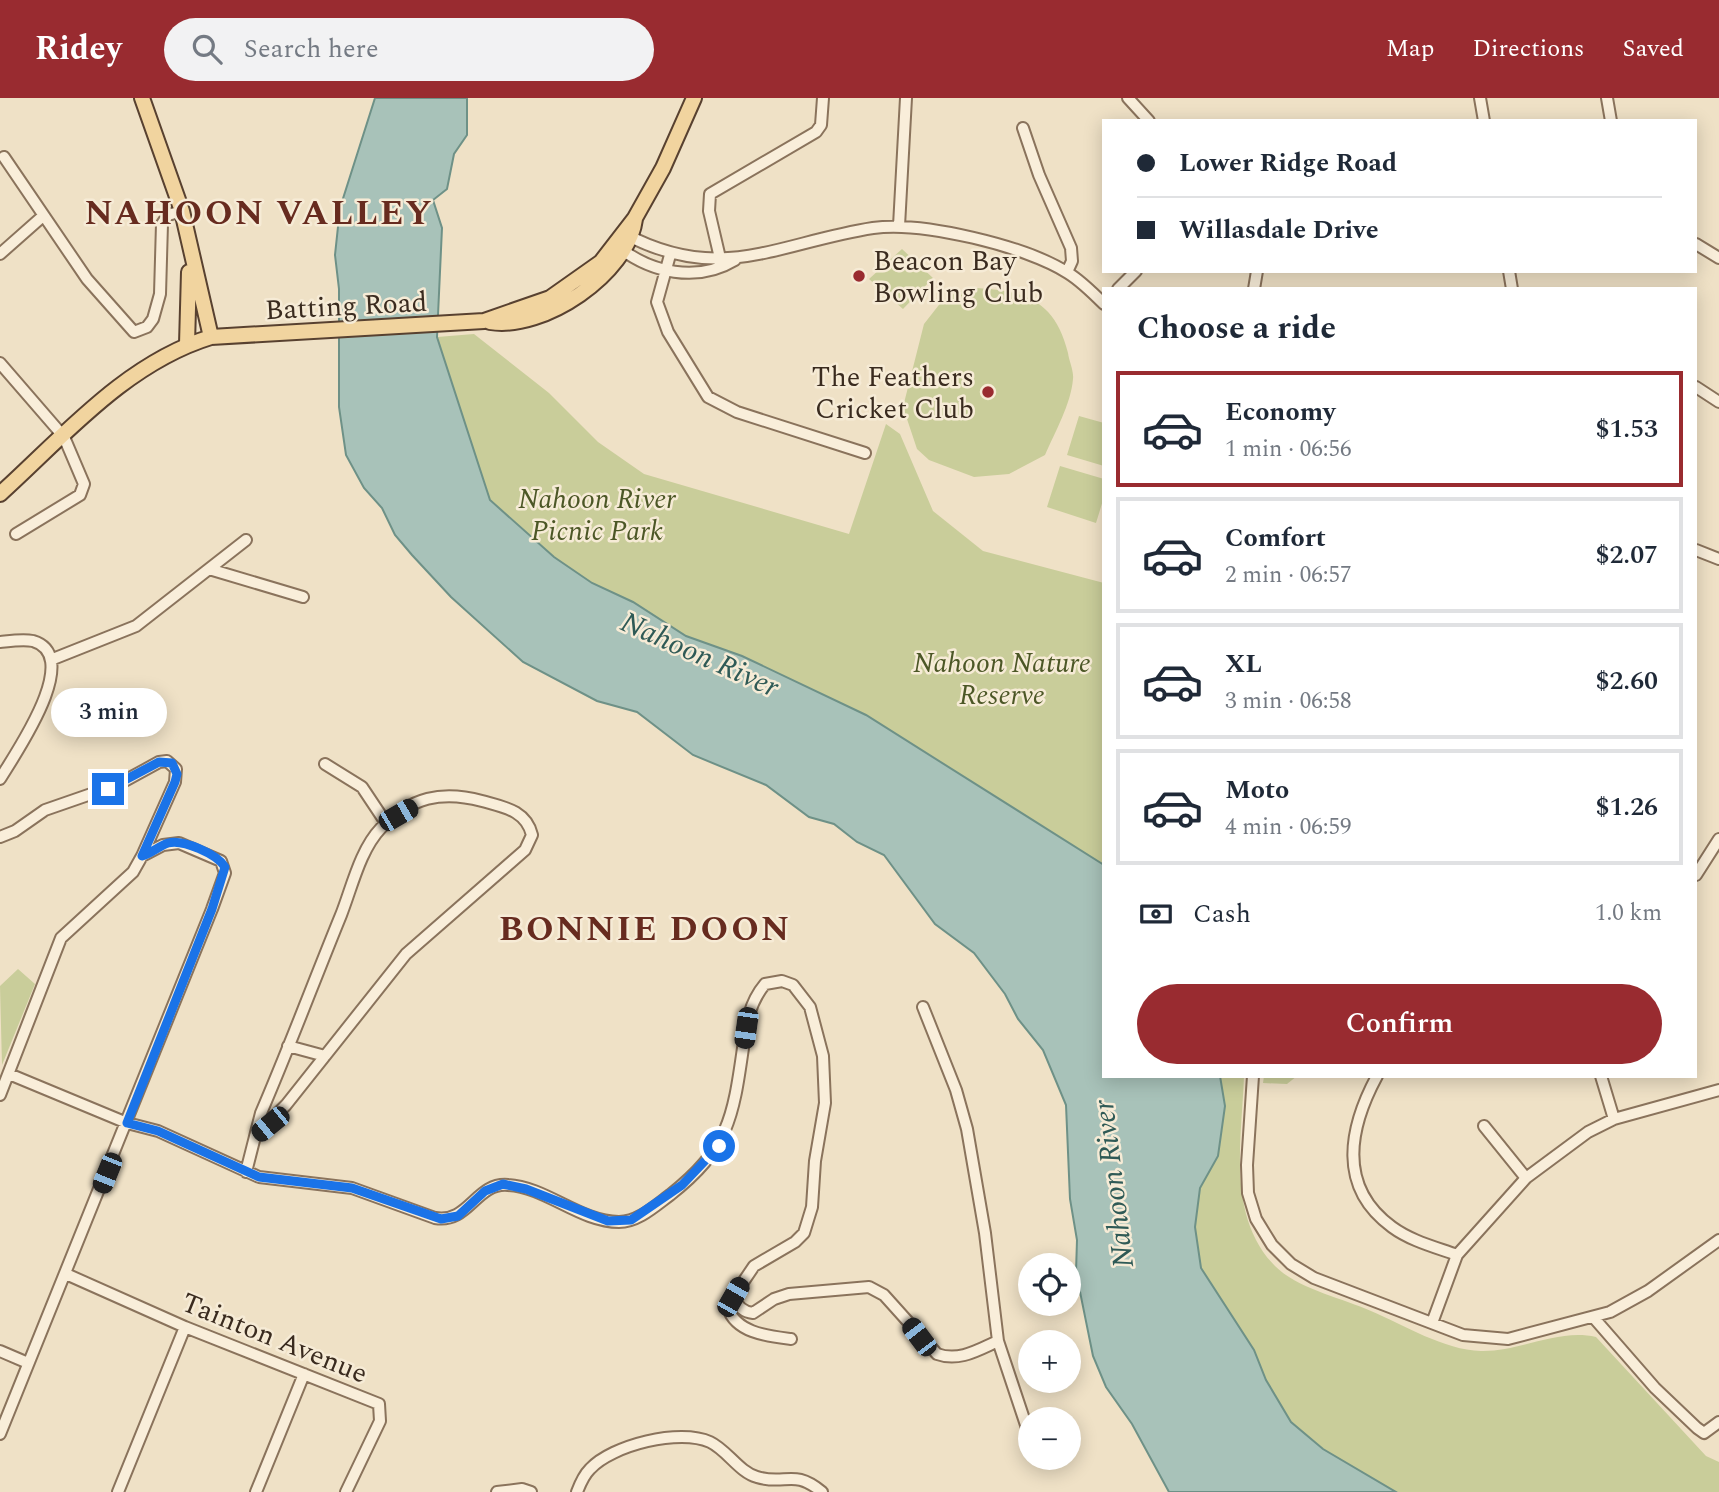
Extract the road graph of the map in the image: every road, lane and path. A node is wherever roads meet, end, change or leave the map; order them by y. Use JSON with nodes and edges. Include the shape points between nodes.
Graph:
{"nodes":[{"id":1,"x":142,"y":98,"type":"edge"},
{"id":2,"x":694,"y":98,"type":"edge"},
{"id":3,"x":823,"y":98,"type":"edge"},
{"id":4,"x":906,"y":98,"type":"edge"},
{"id":5,"x":1128,"y":98,"type":"edge"},
{"id":6,"x":1480,"y":98,"type":"edge"},
{"id":7,"x":1607,"y":98,"type":"edge"},
{"id":8,"x":1147,"y":119,"type":"edge"},
{"id":9,"x":1484,"y":119,"type":"edge"},
{"id":10,"x":1611,"y":119,"type":"edge"},
{"id":11,"x":1023,"y":128,"type":"dead end"},
{"id":12,"x":4,"y":157,"type":"dead end"},
{"id":13,"x":182,"y":211,"type":"junction"},
{"id":14,"x":43,"y":216,"type":"junction"},
{"id":15,"x":899,"y":226,"type":"junction"},
{"id":16,"x":623,"y":242,"type":"junction"},
{"id":17,"x":1697,"y":245,"type":"edge"},
{"id":18,"x":191,"y":248,"type":"junction"},
{"id":19,"x":0,"y":254,"type":"edge"},
{"id":20,"x":670,"y":255,"type":"junction"},
{"id":21,"x":720,"y":258,"type":"junction"},
{"id":22,"x":737,"y":258,"type":"junction"},
{"id":23,"x":1719,"y":258,"type":"edge"},
{"id":24,"x":666,"y":271,"type":"junction"},
{"id":25,"x":1067,"y":272,"type":"junction"},
{"id":26,"x":1134,"y":273,"type":"edge"},
{"id":27,"x":1120,"y":287,"type":"edge"},
{"id":28,"x":1102,"y":301,"type":"edge"},
{"id":29,"x":211,"y":337,"type":"junction"},
{"id":30,"x":187,"y":344,"type":"junction"},
{"id":31,"x":0,"y":363,"type":"edge"},
{"id":32,"x":1697,"y":388,"type":"edge"},
{"id":33,"x":1719,"y":402,"type":"edge"},
{"id":34,"x":64,"y":437,"type":"junction"},
{"id":35,"x":865,"y":453,"type":"dead end"},
{"id":36,"x":0,"y":494,"type":"edge"},
{"id":37,"x":16,"y":534,"type":"dead end"},
{"id":38,"x":246,"y":540,"type":"dead end"},
{"id":39,"x":1697,"y":550,"type":"edge"},
{"id":40,"x":1719,"y":559,"type":"edge"},
{"id":41,"x":209,"y":569,"type":"junction"},
{"id":42,"x":303,"y":597,"type":"dead end"},
{"id":43,"x":0,"y":642,"type":"edge"},
{"id":44,"x":53,"y":659,"type":"junction"},
{"id":45,"x":325,"y":764,"type":"dead end"},
{"id":46,"x":0,"y":779,"type":"edge"},
{"id":47,"x":386,"y":823,"type":"junction"},
{"id":48,"x":0,"y":837,"type":"edge"},
{"id":49,"x":1719,"y":839,"type":"edge"},
{"id":50,"x":142,"y":856,"type":"junction"},
{"id":51,"x":1697,"y":873,"type":"edge"},
{"id":52,"x":923,"y":1007,"type":"dead end"},
{"id":53,"x":288,"y":1046,"type":"junction"},
{"id":54,"x":325,"y":1056,"type":"junction"},
{"id":55,"x":9,"y":1074,"type":"junction"},
{"id":56,"x":1253,"y":1078,"type":"edge"},
{"id":57,"x":1376,"y":1078,"type":"edge"},
{"id":58,"x":1602,"y":1078,"type":"edge"},
{"id":59,"x":1719,"y":1090,"type":"edge"},
{"id":60,"x":0,"y":1094,"type":"edge"},
{"id":61,"x":1614,"y":1119,"type":"junction"},
{"id":62,"x":127,"y":1123,"type":"junction"},
{"id":63,"x":1484,"y":1126,"type":"dead end"},
{"id":64,"x":255,"y":1136,"type":"junction"},
{"id":65,"x":246,"y":1172,"type":"junction"},
{"id":66,"x":1526,"y":1178,"type":"junction"},
{"id":67,"x":1719,"y":1240,"type":"edge"},
{"id":68,"x":1457,"y":1255,"type":"junction"},
{"id":69,"x":66,"y":1275,"type":"junction"},
{"id":70,"x":733,"y":1297,"type":"junction"},
{"id":71,"x":1594,"y":1318,"type":"junction"},
{"id":72,"x":1432,"y":1323,"type":"junction"},
{"id":73,"x":186,"y":1327,"type":"junction"},
{"id":74,"x":791,"y":1339,"type":"dead end"},
{"id":75,"x":998,"y":1341,"type":"junction"},
{"id":76,"x":0,"y":1351,"type":"edge"},
{"id":77,"x":28,"y":1363,"type":"junction"},
{"id":78,"x":304,"y":1374,"type":"junction"},
{"id":79,"x":1020,"y":1407,"type":"edge"},
{"id":80,"x":1719,"y":1422,"type":"edge"},
{"id":81,"x":0,"y":1434,"type":"edge"},
{"id":82,"x":526,"y":1490,"type":"edge"},
{"id":83,"x":118,"y":1492,"type":"edge"},
{"id":84,"x":256,"y":1492,"type":"edge"},
{"id":85,"x":346,"y":1492,"type":"edge"},
{"id":86,"x":497,"y":1492,"type":"edge"},
{"id":87,"x":577,"y":1492,"type":"edge"},
{"id":88,"x":822,"y":1492,"type":"edge"}],
"edges":[{"from":1,"to":13,"type":"main road"},
{"from":2,"to":16,"type":"main road"},
{"from":3,"to":21,"type":"street","via":[[816,132],[710,194],[709,211]]},
{"from":4,"to":15,"type":"street"},
{"from":5,"to":8,"type":"street"},
{"from":6,"to":9,"type":"street"},
{"from":7,"to":10,"type":"street"},
{"from":11,"to":25,"type":"street","via":[[1071,248]]},
{"from":12,"to":14,"type":"street"},
{"from":13,"to":14,"type":"street","via":[[168,215],[162,225],[160,294],[147,327],[137,332],[100,293]]},
{"from":13,"to":18,"type":"main road"},
{"from":14,"to":19,"type":"street"},
{"from":15,"to":22,"type":"street"},
{"from":15,"to":25,"type":"street","via":[[987,243]]},
{"from":16,"to":20,"type":"street"},
{"from":16,"to":24,"type":"street"},
{"from":16,"to":29,"type":"main road","name":"Batting Road","via":[[550,298],[484,321]]},
{"from":17,"to":23,"type":"street"},
{"from":18,"to":29,"type":"main road"},
{"from":18,"to":30,"type":"main road"},
{"from":20,"to":21,"type":"street"},
{"from":20,"to":24,"type":"street"},
{"from":21,"to":22,"type":"street"},
{"from":22,"to":24,"type":"street","via":[[709,271]]},
{"from":24,"to":35,"type":"street","via":[[657,302],[671,337],[708,397],[737,412]]},
{"from":25,"to":28,"type":"street"},
{"from":26,"to":27,"type":"street"},
{"from":29,"to":30,"type":"main road","name":"Batting Road"},
{"from":30,"to":34,"type":"main road","name":"Batting Road","via":[[138,371]]},
{"from":31,"to":34,"type":"street"},
{"from":32,"to":33,"type":"street"},
{"from":34,"to":36,"type":"main road","name":"Batting Road"},
{"from":34,"to":37,"type":"street","via":[[81,471],[83,492]]},
{"from":38,"to":41,"type":"street"},
{"from":39,"to":40,"type":"street"},
{"from":41,"to":42,"type":"street"},
{"from":41,"to":44,"type":"street","via":[[136,626]]},
{"from":43,"to":44,"type":"street","via":[[36,642]]},
{"from":44,"to":46,"type":"street","via":[[48,689]]},
{"from":45,"to":47,"type":"street","via":[[362,787]]},
{"from":47,"to":53,"type":"street","via":[[369,842]]},
{"from":47,"to":54,"type":"street","via":[[428,797],[452,794],[518,813],[531,835],[516,859],[406,954]]},
{"from":48,"to":50,"type":"street","via":[[45,810],[108,789],[167,761],[176,769],[175,782]]},
{"from":49,"to":51,"type":"street"},
{"from":50,"to":55,"type":"street","via":[[133,872],[57,944]]},
{"from":50,"to":62,"type":"street","via":[[171,842],[222,861],[225,873]]},
{"from":52,"to":75,"type":"street","via":[[956,1090],[974,1160]]},
{"from":53,"to":54,"type":"street"},
{"from":53,"to":64,"type":"street"},
{"from":54,"to":64,"type":"street"},
{"from":55,"to":60,"type":"street"},
{"from":55,"to":62,"type":"street"},
{"from":56,"to":72,"type":"street","via":[[1248,1193],[1256,1219],[1272,1245],[1314,1278]]},
{"from":57,"to":68,"type":"street","via":[[1355,1126],[1353,1163],[1363,1193],[1392,1227]]},
{"from":58,"to":61,"type":"street"},
{"from":59,"to":61,"type":"street"},
{"from":61,"to":66,"type":"street","via":[[1588,1132]]},
{"from":62,"to":65,"type":"street","via":[[158,1131]]},
{"from":62,"to":69,"type":"street"},
{"from":63,"to":66,"type":"street"},
{"from":64,"to":65,"type":"street"},
{"from":65,"to":70,"type":"street","via":[[268,1180],[352,1188],[435,1218],[463,1213],[485,1191],[503,1184],[608,1221],[638,1217],[692,1177],[719,1146],[736,1097],[752,1003],[765,984],[787,982],[810,1007],[826,1078],[811,1215],[802,1236],[758,1262]]},
{"from":66,"to":68,"type":"street"},
{"from":67,"to":71,"type":"street","via":[[1638,1297]]},
{"from":68,"to":72,"type":"street"},
{"from":69,"to":73,"type":"street","name":"Tainton Avenue"},
{"from":69,"to":77,"type":"street"},
{"from":70,"to":74,"type":"street","via":[[728,1308],[737,1323]]},
{"from":70,"to":75,"type":"street","via":[[741,1309],[753,1313],[789,1294],[865,1286],[884,1295],[937,1354],[963,1356]]},
{"from":71,"to":72,"type":"street","via":[[1495,1340],[1463,1335]]},
{"from":71,"to":80,"type":"street","via":[[1655,1388],[1704,1433]]},
{"from":73,"to":78,"type":"street","name":"Tainton Avenue"},
{"from":73,"to":83,"type":"street"},
{"from":75,"to":79,"type":"street"},
{"from":76,"to":77,"type":"street"},
{"from":77,"to":81,"type":"street"},
{"from":78,"to":84,"type":"street"},
{"from":78,"to":85,"type":"street","name":"Tainton Avenue","via":[[380,1406],[380,1421]]},
{"from":82,"to":86,"type":"street"},
{"from":87,"to":88,"type":"street","via":[[588,1471],[604,1458],[681,1435],[711,1442],[756,1477],[803,1478]]}]}
